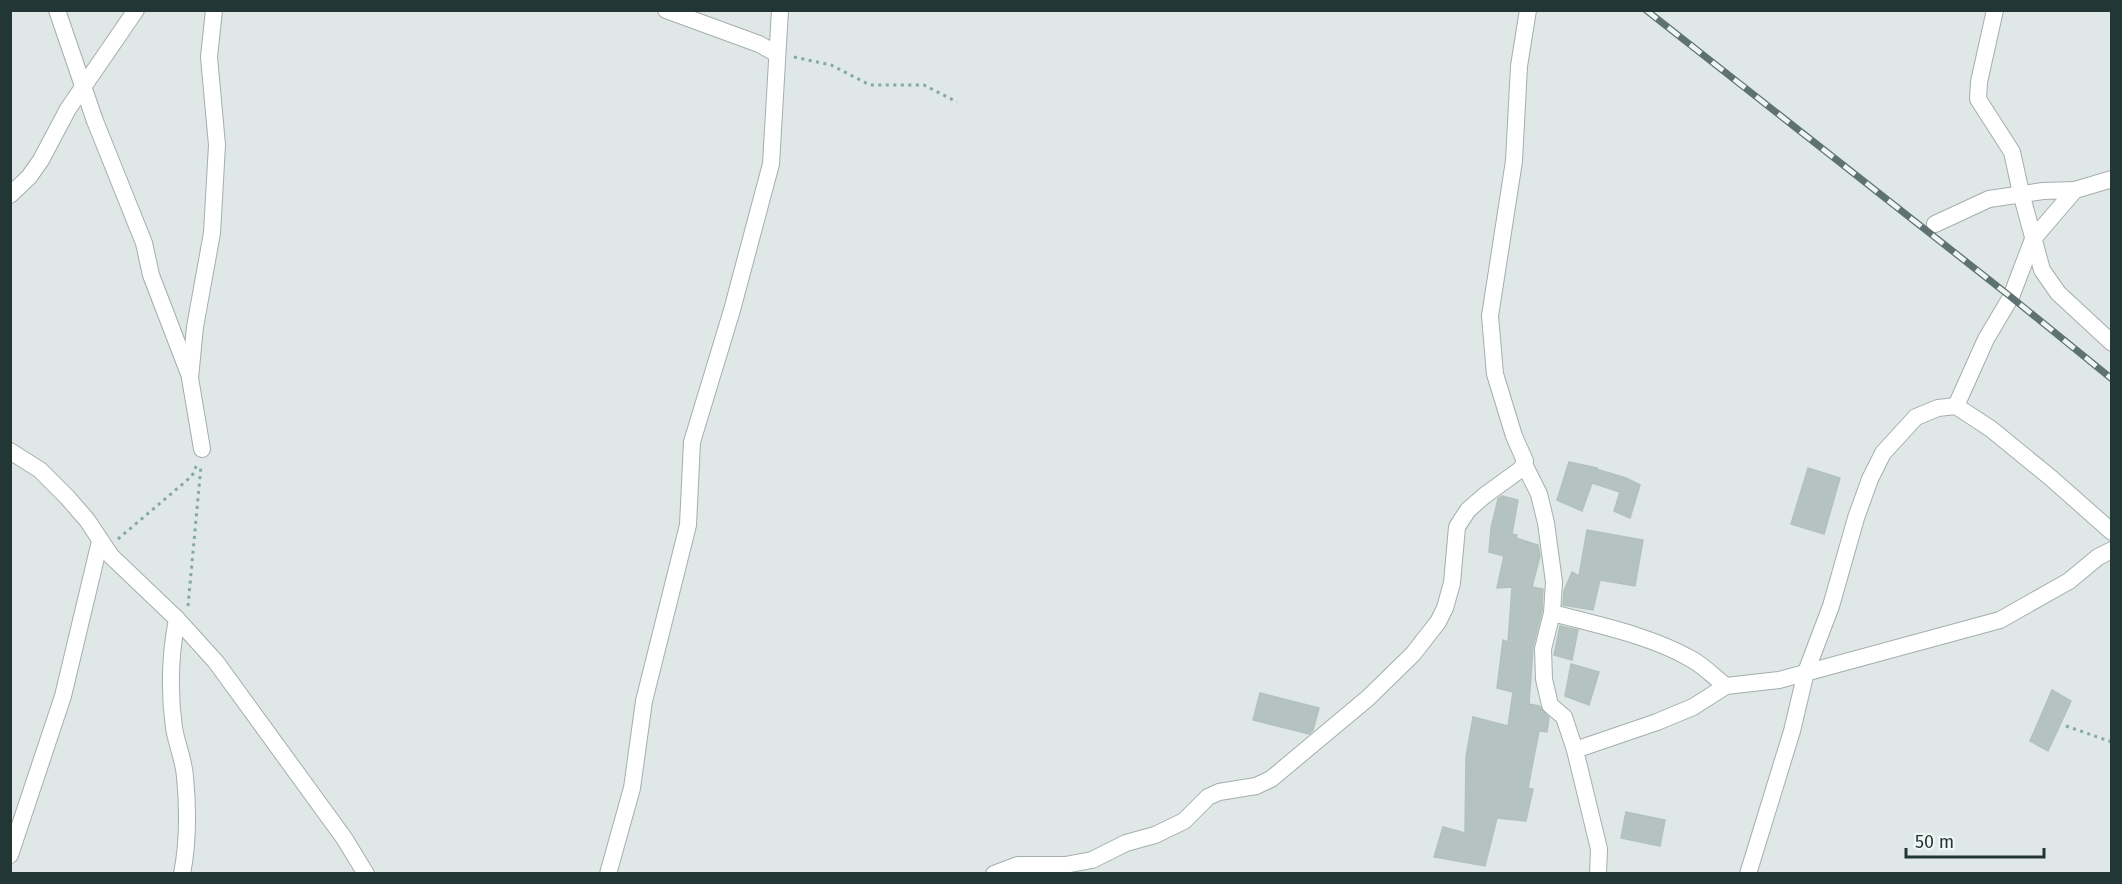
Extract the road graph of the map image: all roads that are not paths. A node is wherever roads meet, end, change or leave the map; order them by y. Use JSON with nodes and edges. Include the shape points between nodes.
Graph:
{"nodes":[{"id":1,"x":57,"y":10,"type":"edge"},
{"id":2,"x":136,"y":10,"type":"edge"},
{"id":3,"x":214,"y":10,"type":"edge"},
{"id":4,"x":666,"y":10,"type":"edge"},
{"id":5,"x":780,"y":10,"type":"edge"},
{"id":6,"x":1528,"y":10,"type":"edge"},
{"id":7,"x":1995,"y":10,"type":"edge"},
{"id":8,"x":777,"y":54,"type":"junction"},
{"id":9,"x":84,"y":84,"type":"junction"},
{"id":10,"x":2112,"y":179,"type":"edge"},
{"id":11,"x":2075,"y":190,"type":"junction"},
{"id":12,"x":2021,"y":193,"type":"junction"},
{"id":13,"x":10,"y":195,"type":"edge"},
{"id":14,"x":1935,"y":224,"type":"dead end"},
{"id":15,"x":2032,"y":239,"type":"junction"},
{"id":16,"x":2112,"y":343,"type":"edge"},
{"id":17,"x":190,"y":378,"type":"junction"},
{"id":18,"x":1956,"y":406,"type":"junction"},
{"id":19,"x":202,"y":449,"type":"road end"},
{"id":20,"x":10,"y":452,"type":"edge"},
{"id":21,"x":1524,"y":464,"type":"junction"},
{"id":22,"x":2112,"y":532,"type":"edge"},
{"id":23,"x":103,"y":545,"type":"junction"},
{"id":24,"x":2112,"y":550,"type":"edge"},
{"id":25,"x":1552,"y":613,"type":"junction"},
{"id":26,"x":177,"y":619,"type":"junction"},
{"id":27,"x":1806,"y":672,"type":"junction"},
{"id":28,"x":1726,"y":686,"type":"junction"},
{"id":29,"x":1575,"y":750,"type":"junction"},
{"id":30,"x":10,"y":855,"type":"edge"},
{"id":31,"x":184,"y":872,"type":"edge"},
{"id":32,"x":366,"y":873,"type":"edge"},
{"id":33,"x":608,"y":873,"type":"edge"},
{"id":34,"x":994,"y":873,"type":"edge"},
{"id":35,"x":1598,"y":873,"type":"edge"},
{"id":36,"x":1748,"y":873,"type":"edge"}],
"edges":[{"from":1,"to":9,"type":"street"},
{"from":2,"to":9,"type":"street"},
{"from":3,"to":17,"type":"street","via":[[209,57],[218,145],[212,233]]},
{"from":4,"to":8,"type":"street"},
{"from":5,"to":8,"type":"street"},
{"from":6,"to":21,"type":"street","via":[[1519,66],[1514,160],[1490,316],[1495,374]]},
{"from":7,"to":12,"type":"street","via":[[1978,99],[2012,152]]},
{"from":8,"to":33,"type":"street","via":[[771,164],[692,441],[688,525],[644,701],[632,788]]},
{"from":9,"to":13,"type":"street","via":[[41,160]]},
{"from":9,"to":17,"type":"street"},
{"from":10,"to":11,"type":"street"},
{"from":11,"to":12,"type":"street"},
{"from":11,"to":15,"type":"street"},
{"from":12,"to":14,"type":"street","via":[[1989,199]]},
{"from":12,"to":15,"type":"street"},
{"from":15,"to":16,"type":"street","via":[[2042,270],[2058,293]]},
{"from":15,"to":18,"type":"street","via":[[2011,297],[1986,339]]},
{"from":17,"to":19,"type":"street"},
{"from":18,"to":22,"type":"street","via":[[1991,429]]},
{"from":18,"to":27,"type":"street","via":[[1916,417],[1883,453],[1856,518],[1831,606]]},
{"from":20,"to":23,"type":"street","via":[[40,470],[68,497]]},
{"from":21,"to":25,"type":"street","via":[[1539,494],[1546,523],[1554,582]]},
{"from":21,"to":34,"type":"street","via":[[1468,510],[1457,527],[1452,583],[1445,608],[1413,654],[1368,698],[1271,779],[1257,786],[1219,792],[1208,797],[1184,821],[1092,860],[1065,865],[1018,865]]},
{"from":23,"to":26,"type":"street"},
{"from":23,"to":30,"type":"street","via":[[63,696]]},
{"from":24,"to":27,"type":"street","via":[[2000,620]]},
{"from":25,"to":28,"type":"street","via":[[1662,646],[1694,660]]},
{"from":25,"to":29,"type":"street","via":[[1543,650],[1544,679],[1550,705],[1564,717]]},
{"from":26,"to":31,"type":"street","via":[[172,641],[171,693],[174,730],[185,776]]},
{"from":26,"to":32,"type":"street","via":[[223,671]]},
{"from":27,"to":28,"type":"street","via":[[1779,680]]},
{"from":27,"to":36,"type":"street"},
{"from":28,"to":29,"type":"street","via":[[1694,706]]},
{"from":29,"to":35,"type":"street","via":[[1599,849]]}]}
